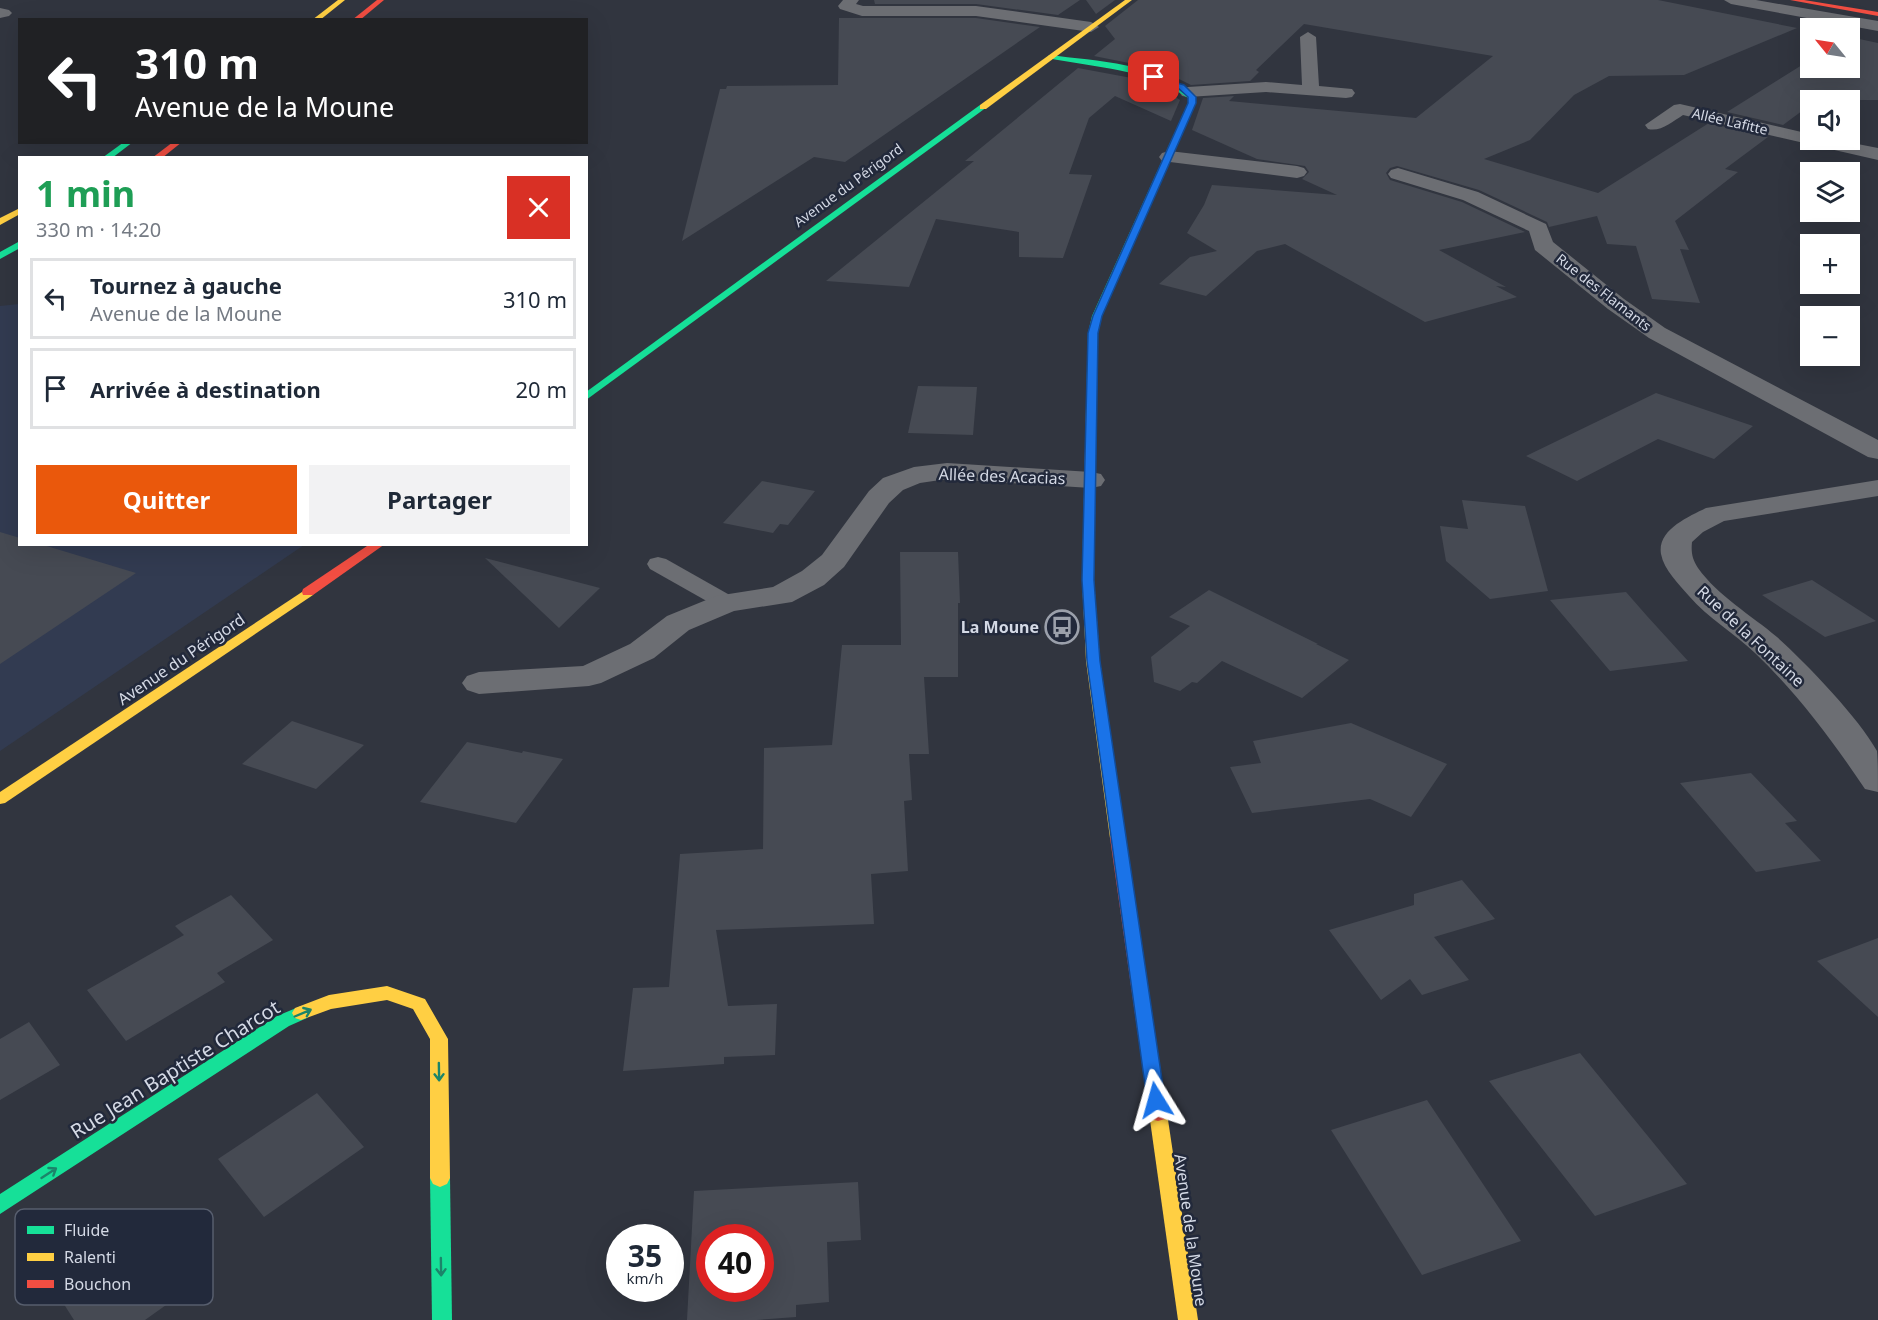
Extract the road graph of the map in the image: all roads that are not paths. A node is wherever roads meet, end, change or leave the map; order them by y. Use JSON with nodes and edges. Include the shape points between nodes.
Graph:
{"nodes":[{"id":1,"x":342,"y":0,"type":"edge"},
{"id":2,"x":381,"y":0,"type":"edge"},
{"id":3,"x":852,"y":0,"type":"edge"},
{"id":4,"x":1129,"y":0,"type":"edge"},
{"id":5,"x":1731,"y":0,"type":"edge"},
{"id":6,"x":1793,"y":0,"type":"edge"},
{"id":7,"x":1878,"y":14,"type":"edge"},
{"id":8,"x":318,"y":18,"type":"edge"},
{"id":9,"x":358,"y":18,"type":"edge"},
{"id":10,"x":1878,"y":26,"type":"edge"},
{"id":11,"x":1091,"y":27,"type":"junction"},
{"id":12,"x":1308,"y":37,"type":"dead end"},
{"id":13,"x":1049,"y":57,"type":"junction"},
{"id":14,"x":1311,"y":89,"type":"junction"},
{"id":15,"x":1188,"y":92,"type":"junction"},
{"id":16,"x":1346,"y":93,"type":"dead end"},
{"id":17,"x":1654,"y":125,"type":"dead end"},
{"id":18,"x":1800,"y":136,"type":"edge"},
{"id":19,"x":127,"y":144,"type":"edge"},
{"id":20,"x":176,"y":144,"type":"edge"},
{"id":21,"x":1860,"y":150,"type":"edge"},
{"id":22,"x":1878,"y":154,"type":"edge"},
{"id":23,"x":109,"y":156,"type":"edge"},
{"id":24,"x":159,"y":156,"type":"edge"},
{"id":25,"x":1169,"y":157,"type":"junction"},
{"id":26,"x":1297,"y":172,"type":"dead end"},
{"id":27,"x":1398,"y":174,"type":"dead end"},
{"id":28,"x":18,"y":211,"type":"edge"},
{"id":29,"x":0,"y":222,"type":"edge"},
{"id":30,"x":18,"y":245,"type":"edge"},
{"id":31,"x":0,"y":256,"type":"edge"},
{"id":32,"x":588,"y":396,"type":"edge"},
{"id":33,"x":1878,"y":451,"type":"edge"},
{"id":34,"x":1091,"y":480,"type":"junction"},
{"id":35,"x":1878,"y":488,"type":"edge"},
{"id":36,"x":376,"y":546,"type":"edge"},
{"id":37,"x":658,"y":564,"type":"dead end"},
{"id":38,"x":727,"y":603,"type":"junction"},
{"id":39,"x":478,"y":683,"type":"dead end"},
{"id":40,"x":1878,"y":780,"type":"edge"},
{"id":41,"x":0,"y":800,"type":"edge"},
{"id":42,"x":0,"y":1205,"type":"edge"},
{"id":43,"x":442,"y":1320,"type":"edge"},
{"id":44,"x":1188,"y":1320,"type":"edge"}],
"edges":[{"from":1,"to":8,"type":"main road"},
{"from":2,"to":9,"type":"main road"},
{"from":3,"to":11,"type":"street","via":[[845,6],[862,11],[976,11]]},
{"from":4,"to":11,"type":"main road","name":"Avenue du Périgord"},
{"from":5,"to":10,"type":"street"},
{"from":6,"to":7,"type":"main road"},
{"from":11,"to":13,"type":"main road","name":"Avenue du Périgord"},
{"from":12,"to":14,"type":"street"},
{"from":13,"to":15,"type":"main road","via":[[1154,77]]},
{"from":13,"to":32,"type":"main road","name":"Avenue du Périgord"},
{"from":14,"to":15,"type":"street","via":[[1266,87]]},
{"from":14,"to":16,"type":"street"},
{"from":15,"to":25,"type":"main road","name":"Avenue de la Moune","via":[[1192,103]]},
{"from":17,"to":18,"type":"street","name":"Allée Lafitte","via":[[1686,105]]},
{"from":19,"to":23,"type":"main road"},
{"from":20,"to":24,"type":"main road"},
{"from":21,"to":22,"type":"street","name":"Allée Lafitte"},
{"from":25,"to":26,"type":"street"},
{"from":25,"to":34,"type":"main road","name":"Avenue de la Moune","via":[[1093,333]]},
{"from":27,"to":33,"type":"street","name":"Rue des Flamants","via":[[1453,191],[1539,228],[1543,246],[1657,333]]},
{"from":28,"to":29,"type":"main road"},
{"from":30,"to":31,"type":"main road"},
{"from":34,"to":38,"type":"street","name":"Allée des Acacias","via":[[947,471],[914,475],[893,484],[879,497],[833,561],[813,578],[780,595]]},
{"from":34,"to":44,"type":"main road","name":"Avenue de la Moune","via":[[1088,602],[1094,661]]},
{"from":35,"to":40,"type":"street","name":"Rue de la Fontaine","via":[[1716,514],[1678,539],[1676,554],[1683,570],[1707,597],[1766,645],[1804,685],[1843,730]]},
{"from":36,"to":41,"type":"main road","name":"Avenue du Périgord"},
{"from":37,"to":38,"type":"lane"},
{"from":38,"to":39,"type":"street","name":"Allée des Acacias","via":[[678,623],[642,651],[589,676]]},
{"from":42,"to":43,"type":"main road","name":"Rue Jean Baptiste Charcot","one_way":true,"via":[[283,1021],[329,1002],[387,993],[419,1004],[439,1039]]}]}
